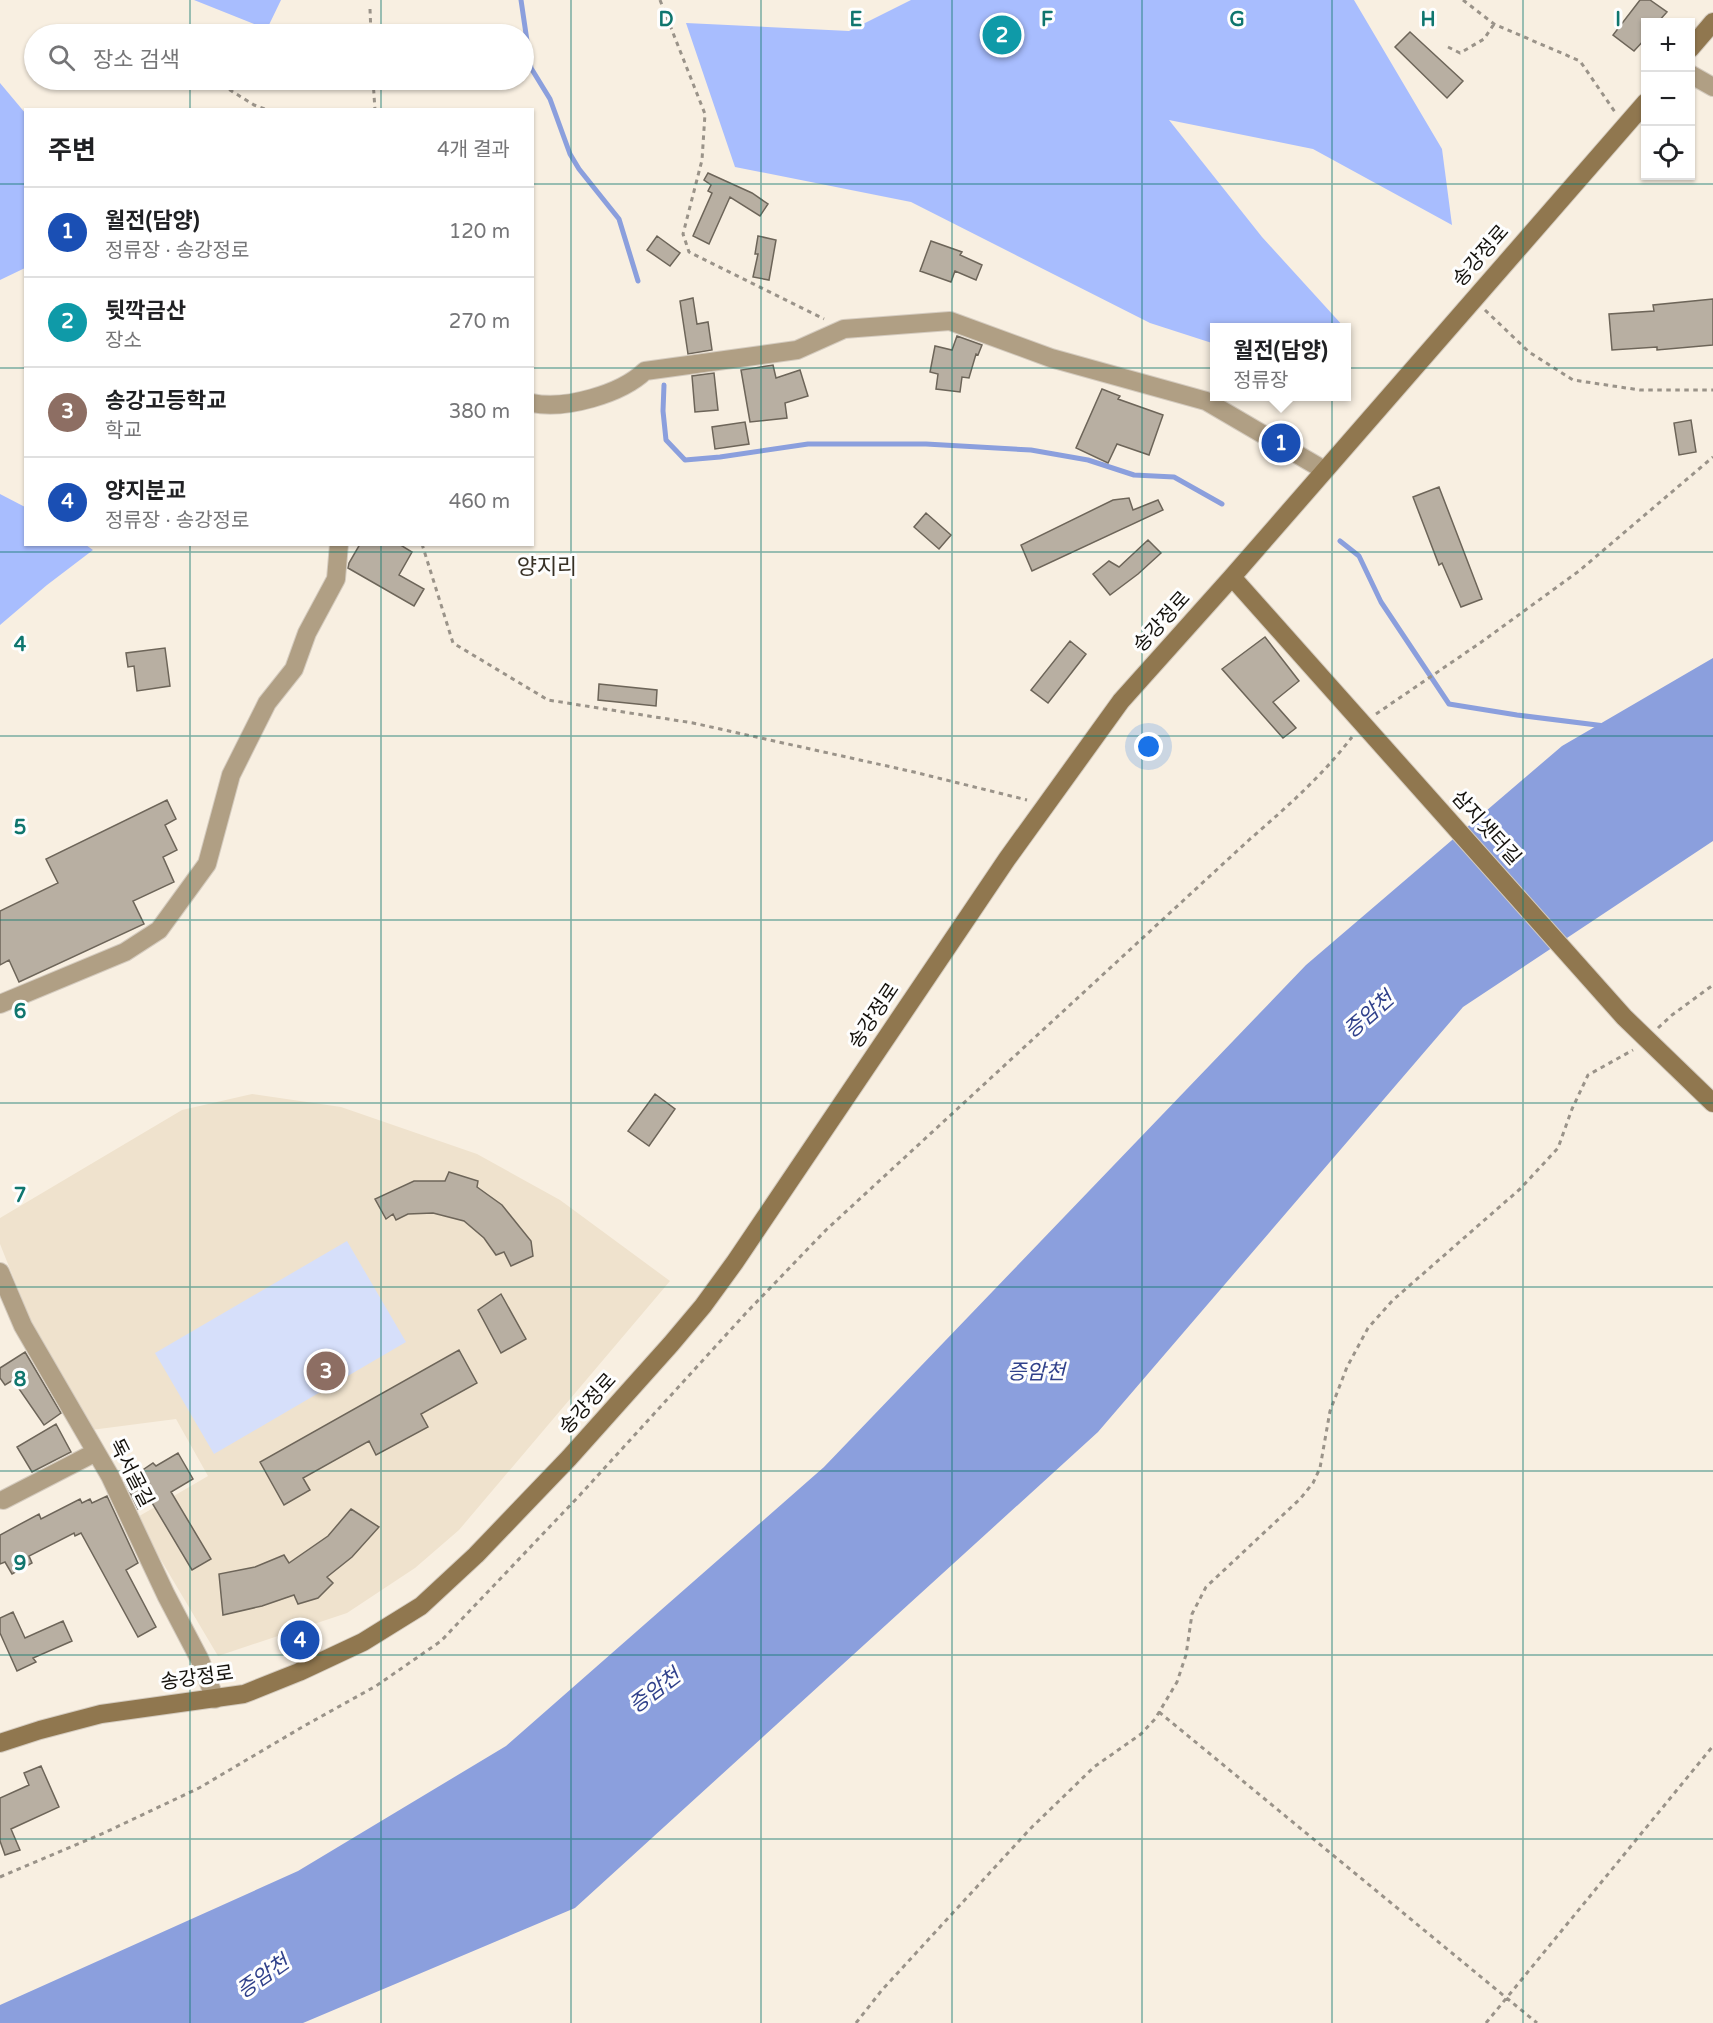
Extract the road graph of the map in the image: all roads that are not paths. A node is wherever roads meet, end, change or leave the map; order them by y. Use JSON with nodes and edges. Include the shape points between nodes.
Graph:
{"nodes":[{"id":1,"x":1713,"y":22,"type":"edge"},
{"id":2,"x":1695,"y":43,"type":"edge"},
{"id":3,"x":1695,"y":77,"type":"edge"},
{"id":4,"x":1713,"y":87,"type":"edge"},
{"id":5,"x":1641,"y":107,"type":"edge"},
{"id":6,"x":534,"y":403,"type":"edge"},
{"id":7,"x":1324,"y":470,"type":"junction"},
{"id":8,"x":339,"y":546,"type":"edge"},
{"id":9,"x":1232,"y":577,"type":"junction"},
{"id":10,"x":0,"y":1004,"type":"edge"},
{"id":11,"x":1713,"y":1102,"type":"edge"},
{"id":12,"x":0,"y":1272,"type":"edge"},
{"id":13,"x":96,"y":1452,"type":"junction"},
{"id":14,"x":3,"y":1500,"type":"dead end"},
{"id":15,"x":214,"y":1699,"type":"junction"},
{"id":16,"x":0,"y":1743,"type":"edge"}],
"edges":[{"from":1,"to":2,"type":"main road"},
{"from":3,"to":4,"type":"street"},
{"from":5,"to":7,"type":"main road","name":"송강정로"},
{"from":6,"to":7,"type":"street","via":[[578,402],[633,382],[645,371],[797,350],[844,329],[950,321],[1051,358],[1206,401]]},
{"from":7,"to":9,"type":"main road","name":"송강정로"},
{"from":8,"to":10,"type":"street","via":[[336,579],[307,633],[294,669],[267,703],[231,775],[207,864],[159,930],[125,952]]},
{"from":9,"to":11,"type":"main road","name":"삼지샛터길","via":[[1624,1017]]},
{"from":9,"to":15,"type":"main road","name":"송강정로","via":[[1121,701],[1045,804],[703,1306],[569,1458],[421,1606],[363,1642],[299,1672],[244,1694]]},
{"from":12,"to":13,"type":"street","name":"독서골길","via":[[23,1326]]},
{"from":13,"to":14,"type":"street"},
{"from":13,"to":15,"type":"street","name":"독서골길","via":[[200,1660]]},
{"from":15,"to":16,"type":"main road","name":"송강정로","via":[[101,1714]]}]}
